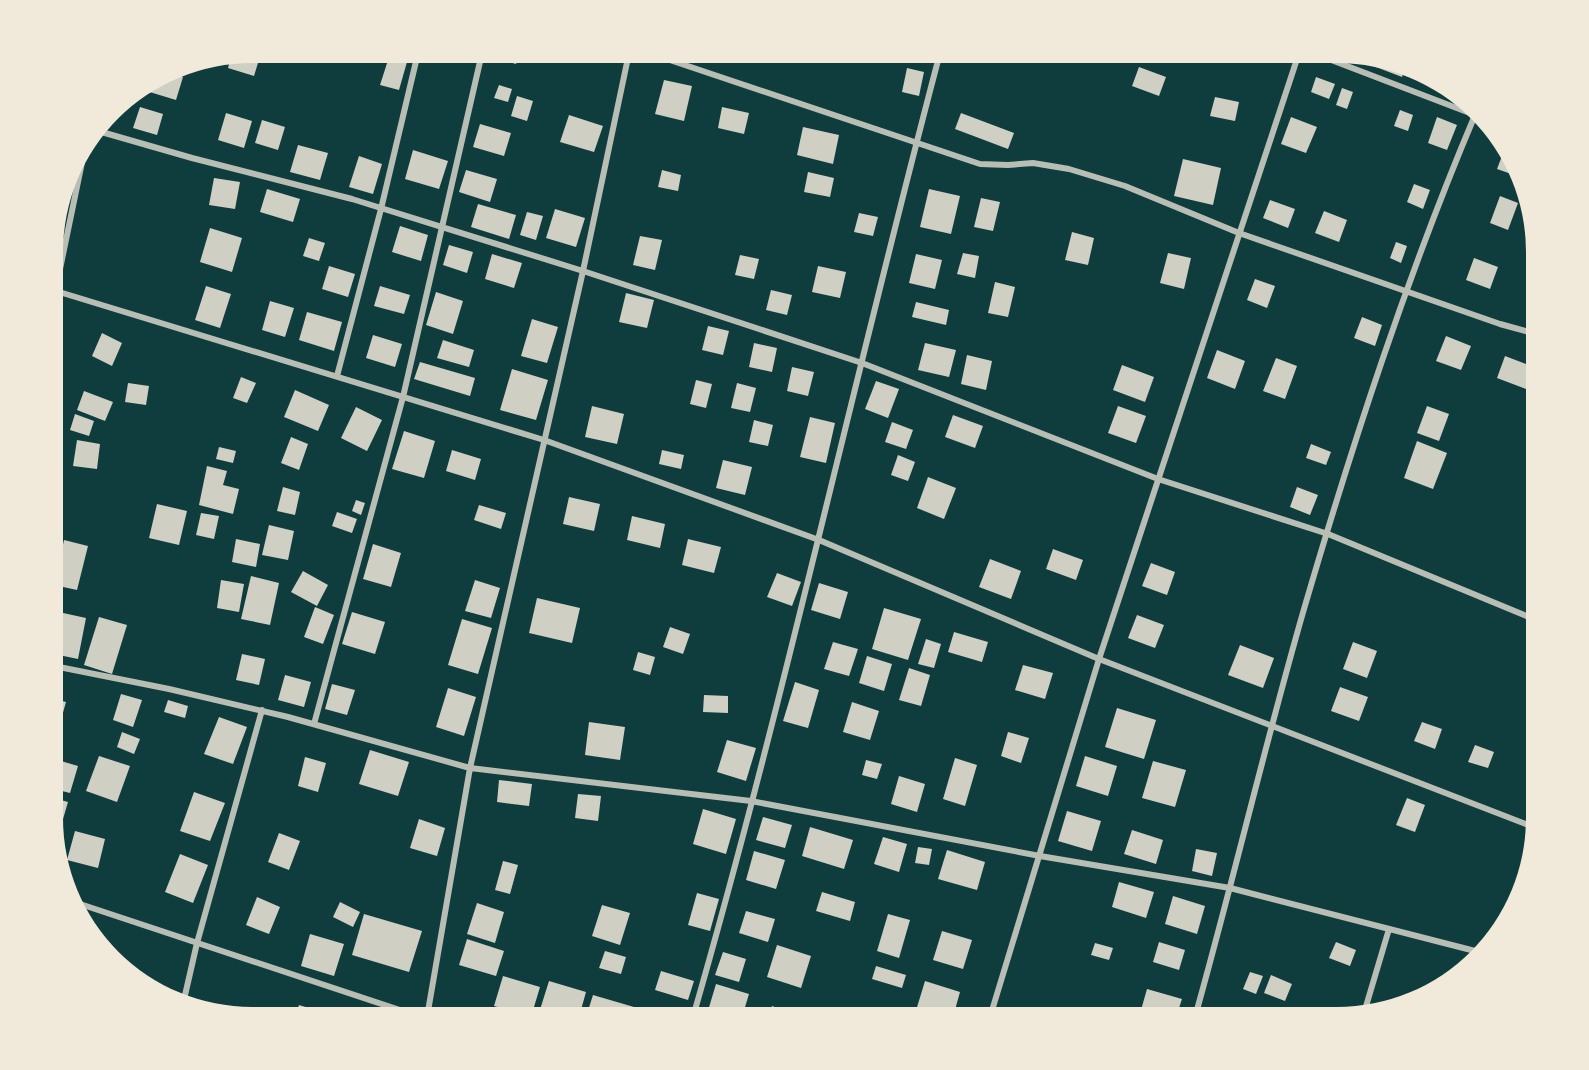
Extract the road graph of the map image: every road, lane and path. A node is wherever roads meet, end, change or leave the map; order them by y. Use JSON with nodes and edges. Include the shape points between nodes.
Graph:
{"nodes":[{"id":1,"x":415,"y":63,"type":"edge"},
{"id":2,"x":479,"y":63,"type":"edge"},
{"id":3,"x":627,"y":63,"type":"edge"},
{"id":4,"x":682,"y":63,"type":"edge"},
{"id":5,"x":937,"y":63,"type":"edge"},
{"id":6,"x":1295,"y":63,"type":"edge"},
{"id":7,"x":1342,"y":63,"type":"edge"},
{"id":8,"x":1462,"y":110,"type":"edge"},
{"id":9,"x":1473,"y":121,"type":"edge"},
{"id":10,"x":105,"y":133,"type":"edge"},
{"id":11,"x":916,"y":142,"type":"junction"},
{"id":12,"x":79,"y":175,"type":"edge"},
{"id":13,"x":381,"y":208,"type":"junction"},
{"id":14,"x":441,"y":227,"type":"junction"},
{"id":15,"x":1239,"y":233,"type":"junction"},
{"id":16,"x":63,"y":255,"type":"edge"},
{"id":17,"x":583,"y":271,"type":"junction"},
{"id":18,"x":1407,"y":291,"type":"junction"},
{"id":19,"x":63,"y":296,"type":"edge"},
{"id":20,"x":1526,"y":331,"type":"edge"},
{"id":21,"x":862,"y":363,"type":"junction"},
{"id":22,"x":337,"y":376,"type":"junction"},
{"id":23,"x":403,"y":397,"type":"junction"},
{"id":24,"x":544,"y":440,"type":"junction"},
{"id":25,"x":1158,"y":479,"type":"junction"},
{"id":26,"x":1328,"y":534,"type":"junction"},
{"id":27,"x":819,"y":540,"type":"junction"},
{"id":28,"x":1526,"y":616,"type":"edge"},
{"id":29,"x":1099,"y":659,"type":"junction"},
{"id":30,"x":63,"y":668,"type":"edge"},
{"id":31,"x":262,"y":710,"type":"junction"},
{"id":32,"x":314,"y":724,"type":"junction"},
{"id":33,"x":1273,"y":726,"type":"junction"},
{"id":34,"x":470,"y":768,"type":"junction"},
{"id":35,"x":751,"y":801,"type":"junction"},
{"id":36,"x":1526,"y":824,"type":"edge"},
{"id":37,"x":1040,"y":856,"type":"junction"},
{"id":38,"x":1230,"y":888,"type":"junction"},
{"id":39,"x":85,"y":907,"type":"edge"},
{"id":40,"x":1389,"y":928,"type":"junction"},
{"id":41,"x":197,"y":943,"type":"junction"},
{"id":42,"x":1472,"y":950,"type":"edge"},
{"id":43,"x":185,"y":995,"type":"edge"},
{"id":44,"x":1367,"y":1004,"type":"edge"},
{"id":45,"x":392,"y":1007,"type":"edge"},
{"id":46,"x":429,"y":1007,"type":"edge"},
{"id":47,"x":696,"y":1007,"type":"edge"},
{"id":48,"x":993,"y":1007,"type":"edge"},
{"id":49,"x":1198,"y":1007,"type":"edge"}],
"edges":[{"from":1,"to":13,"type":"street"},
{"from":2,"to":14,"type":"street"},
{"from":3,"to":17,"type":"street"},
{"from":4,"to":11,"type":"street"},
{"from":5,"to":11,"type":"street"},
{"from":6,"to":15,"type":"street"},
{"from":7,"to":8,"type":"street"},
{"from":9,"to":18,"type":"street"},
{"from":10,"to":13,"type":"street"},
{"from":11,"to":15,"type":"street","via":[[980,164],[1033,163],[1069,169],[1125,186]]},
{"from":11,"to":21,"type":"street"},
{"from":12,"to":16,"type":"street"},
{"from":13,"to":14,"type":"street"},
{"from":13,"to":22,"type":"street"},
{"from":14,"to":17,"type":"street"},
{"from":14,"to":23,"type":"street"},
{"from":15,"to":18,"type":"street"},
{"from":15,"to":25,"type":"street"},
{"from":17,"to":21,"type":"street"},
{"from":17,"to":24,"type":"street"},
{"from":18,"to":20,"type":"street"},
{"from":18,"to":26,"type":"street","via":[[1384,352]]},
{"from":19,"to":22,"type":"street"},
{"from":21,"to":25,"type":"street"},
{"from":21,"to":27,"type":"street"},
{"from":22,"to":23,"type":"street"},
{"from":23,"to":24,"type":"street"},
{"from":23,"to":32,"type":"street"},
{"from":24,"to":27,"type":"street"},
{"from":24,"to":34,"type":"street"},
{"from":25,"to":26,"type":"street"},
{"from":25,"to":29,"type":"street"},
{"from":26,"to":28,"type":"street"},
{"from":26,"to":33,"type":"street"},
{"from":27,"to":29,"type":"street"},
{"from":27,"to":35,"type":"street"},
{"from":29,"to":33,"type":"street"},
{"from":29,"to":37,"type":"street"},
{"from":30,"to":31,"type":"street"},
{"from":31,"to":32,"type":"street"},
{"from":31,"to":41,"type":"street"},
{"from":32,"to":34,"type":"street"},
{"from":33,"to":36,"type":"street"},
{"from":33,"to":38,"type":"street"},
{"from":34,"to":35,"type":"street"},
{"from":34,"to":46,"type":"street"},
{"from":35,"to":37,"type":"street"},
{"from":35,"to":47,"type":"street"},
{"from":37,"to":38,"type":"street"},
{"from":37,"to":48,"type":"street"},
{"from":38,"to":40,"type":"street"},
{"from":38,"to":49,"type":"street"},
{"from":39,"to":41,"type":"street"},
{"from":40,"to":42,"type":"street"},
{"from":40,"to":44,"type":"street"},
{"from":41,"to":43,"type":"street"},
{"from":41,"to":45,"type":"street"}]}
